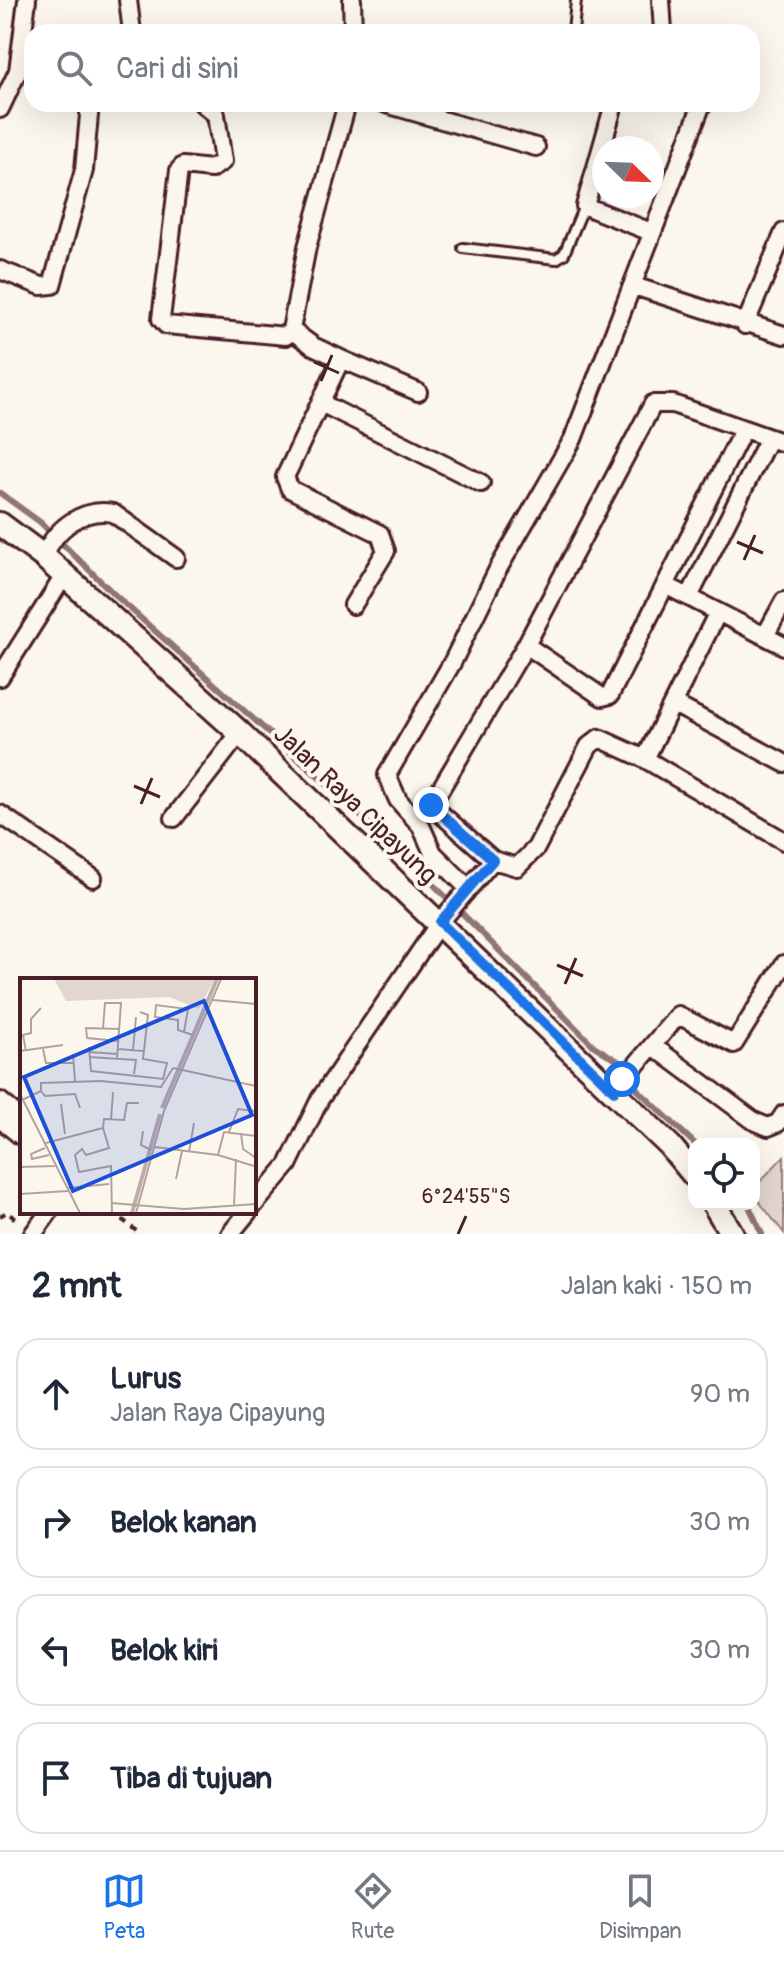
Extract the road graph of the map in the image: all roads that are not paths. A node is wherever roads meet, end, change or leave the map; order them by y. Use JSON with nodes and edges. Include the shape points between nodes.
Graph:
{"nodes":[{"id":1,"x":27,"y":0,"type":"edge"},
{"id":2,"x":128,"y":0,"type":"edge"},
{"id":3,"x":576,"y":0,"type":"edge"},
{"id":4,"x":661,"y":0,"type":"edge"},
{"id":5,"x":131,"y":24,"type":"edge"},
{"id":6,"x":574,"y":24,"type":"edge"},
{"id":7,"x":662,"y":24,"type":"edge"},
{"id":8,"x":0,"y":109,"type":"edge"},
{"id":9,"x":89,"y":112,"type":"edge"},
{"id":10,"x":212,"y":112,"type":"edge"},
{"id":11,"x":345,"y":112,"type":"edge"},
{"id":12,"x":414,"y":112,"type":"edge"},
{"id":13,"x":612,"y":112,"type":"edge"},
{"id":14,"x":699,"y":112,"type":"edge"},
{"id":15,"x":536,"y":147,"type":"dead end"},
{"id":16,"x":585,"y":206,"type":"junction"},
{"id":17,"x":651,"y":232,"type":"junction"},
{"id":18,"x":784,"y":232,"type":"edge"},
{"id":19,"x":463,"y":248,"type":"dead end"},
{"id":20,"x":0,"y":270,"type":"edge"},
{"id":21,"x":634,"y":286,"type":"junction"},
{"id":22,"x":745,"y":325,"type":"junction"},
{"id":23,"x":291,"y":330,"type":"junction"},
{"id":24,"x":784,"y":335,"type":"edge"},
{"id":25,"x":341,"y":359,"type":"junction"},
{"id":26,"x":418,"y":392,"type":"dead end"},
{"id":27,"x":321,"y":403,"type":"junction"},
{"id":28,"x":743,"y":430,"type":"junction"},
{"id":29,"x":777,"y":441,"type":"edge"},
{"id":30,"x":481,"y":483,"type":"dead end"},
{"id":31,"x":0,"y":524,"type":"edge"},
{"id":32,"x":46,"y":552,"type":"junction"},
{"id":33,"x":176,"y":558,"type":"dead end"},
{"id":34,"x":64,"y":576,"type":"junction"},
{"id":35,"x":665,"y":585,"type":"junction"},
{"id":36,"x":689,"y":597,"type":"junction"},
{"id":37,"x":784,"y":601,"type":"edge"},
{"id":38,"x":353,"y":605,"type":"dead end"},
{"id":39,"x":718,"y":612,"type":"junction"},
{"id":40,"x":765,"y":636,"type":"junction"},
{"id":41,"x":526,"y":645,"type":"junction"},
{"id":42,"x":784,"y":646,"type":"edge"},
{"id":43,"x":0,"y":677,"type":"edge"},
{"id":44,"x":674,"y":704,"type":"junction"},
{"id":45,"x":240,"y":733,"type":"junction"},
{"id":46,"x":645,"y":759,"type":"junction"},
{"id":47,"x":784,"y":763,"type":"edge"},
{"id":48,"x":0,"y":814,"type":"edge"},
{"id":49,"x":174,"y":818,"type":"dead end"},
{"id":50,"x":784,"y":841,"type":"edge"},
{"id":51,"x":493,"y":860,"type":"junction"},
{"id":52,"x":93,"y":878,"type":"dead end"},
{"id":53,"x":468,"y":888,"type":"junction"},
{"id":54,"x":444,"y":918,"type":"junction"},
{"id":55,"x":784,"y":964,"type":"edge"},
{"id":56,"x":653,"y":1046,"type":"junction"},
{"id":57,"x":618,"y":1085,"type":"junction"},
{"id":58,"x":0,"y":1101,"type":"edge"},
{"id":59,"x":784,"y":1114,"type":"edge"},
{"id":60,"x":20,"y":1117,"type":"edge"},
{"id":61,"x":0,"y":1119,"type":"edge"},
{"id":62,"x":20,"y":1135,"type":"edge"},
{"id":63,"x":688,"y":1168,"type":"edge"},
{"id":64,"x":256,"y":1203,"type":"edge"},
{"id":65,"x":718,"y":1210,"type":"edge"},
{"id":66,"x":48,"y":1214,"type":"edge"},
{"id":67,"x":246,"y":1214,"type":"edge"},
{"id":68,"x":33,"y":1234,"type":"edge"},
{"id":69,"x":230,"y":1234,"type":"edge"},
{"id":70,"x":732,"y":1234,"type":"edge"}],
"edges":[{"from":1,"to":8,"type":"street","via":[[18,71]]},
{"from":2,"to":5,"type":"street"},
{"from":3,"to":6,"type":"lane"},
{"from":4,"to":7,"type":"street"},
{"from":9,"to":20,"type":"street","via":[[84,170],[52,285],[41,286]]},
{"from":10,"to":23,"type":"street","via":[[223,161],[211,169],[179,170],[161,319],[166,325],[286,336]]},
{"from":11,"to":23,"type":"street","via":[[307,247]]},
{"from":12,"to":15,"type":"street"},
{"from":13,"to":16,"type":"street"},
{"from":14,"to":17,"type":"street"},
{"from":16,"to":17,"type":"street"},
{"from":16,"to":19,"type":"lane","via":[[564,254],[556,259]]},
{"from":17,"to":21,"type":"street"},
{"from":18,"to":22,"type":"street"},
{"from":21,"to":22,"type":"street"},
{"from":21,"to":53,"type":"street","via":[[573,439],[387,775],[433,853]]},
{"from":22,"to":24,"type":"street"},
{"from":23,"to":25,"type":"street"},
{"from":25,"to":26,"type":"street"},
{"from":25,"to":27,"type":"street"},
{"from":27,"to":30,"type":"street"},
{"from":27,"to":38,"type":"street","via":[[285,477],[290,489],[380,534],[386,551]]},
{"from":28,"to":29,"type":"street"},
{"from":28,"to":35,"type":"street"},
{"from":28,"to":41,"type":"street","via":[[673,404],[653,404]]},
{"from":29,"to":36,"type":"street"},
{"from":31,"to":32,"type":"main road","name":"Jalan Raya Cipayung"},
{"from":32,"to":33,"type":"street","via":[[70,520],[103,511]]},
{"from":32,"to":34,"type":"main road","name":"Jalan Raya Cipayung"},
{"from":34,"to":43,"type":"street"},
{"from":34,"to":45,"type":"main road","name":"Jalan Raya Cipayung"},
{"from":35,"to":36,"type":"street"},
{"from":35,"to":41,"type":"street","via":[[606,698]]},
{"from":36,"to":39,"type":"street"},
{"from":37,"to":40,"type":"street"},
{"from":39,"to":40,"type":"street"},
{"from":39,"to":44,"type":"street"},
{"from":40,"to":42,"type":"street"},
{"from":41,"to":51,"type":"street","via":[[431,805]]},
{"from":44,"to":46,"type":"street"},
{"from":44,"to":47,"type":"street"},
{"from":45,"to":49,"type":"street"},
{"from":45,"to":54,"type":"main road","name":"Jalan Raya Cipayung"},
{"from":46,"to":50,"type":"street"},
{"from":46,"to":51,"type":"street","via":[[605,739],[593,741],[528,859],[517,867]]},
{"from":48,"to":52,"type":"street"},
{"from":51,"to":53,"type":"street"},
{"from":53,"to":54,"type":"street"},
{"from":54,"to":57,"type":"main road","name":"Jalan Raya Cipayung"},
{"from":54,"to":64,"type":"street","via":[[320,1099],[288,1165]]},
{"from":55,"to":56,"type":"street","via":[[734,1044],[678,1015]]},
{"from":56,"to":57,"type":"street"},
{"from":56,"to":59,"type":"street","via":[[754,1121],[768,1127]]},
{"from":57,"to":63,"type":"main road","name":"Jalan Raya Cipayung"},
{"from":58,"to":60,"type":"street"},
{"from":61,"to":62,"type":"street"},
{"from":65,"to":70,"type":"main road"},
{"from":66,"to":68,"type":"street"},
{"from":67,"to":69,"type":"street"}]}
